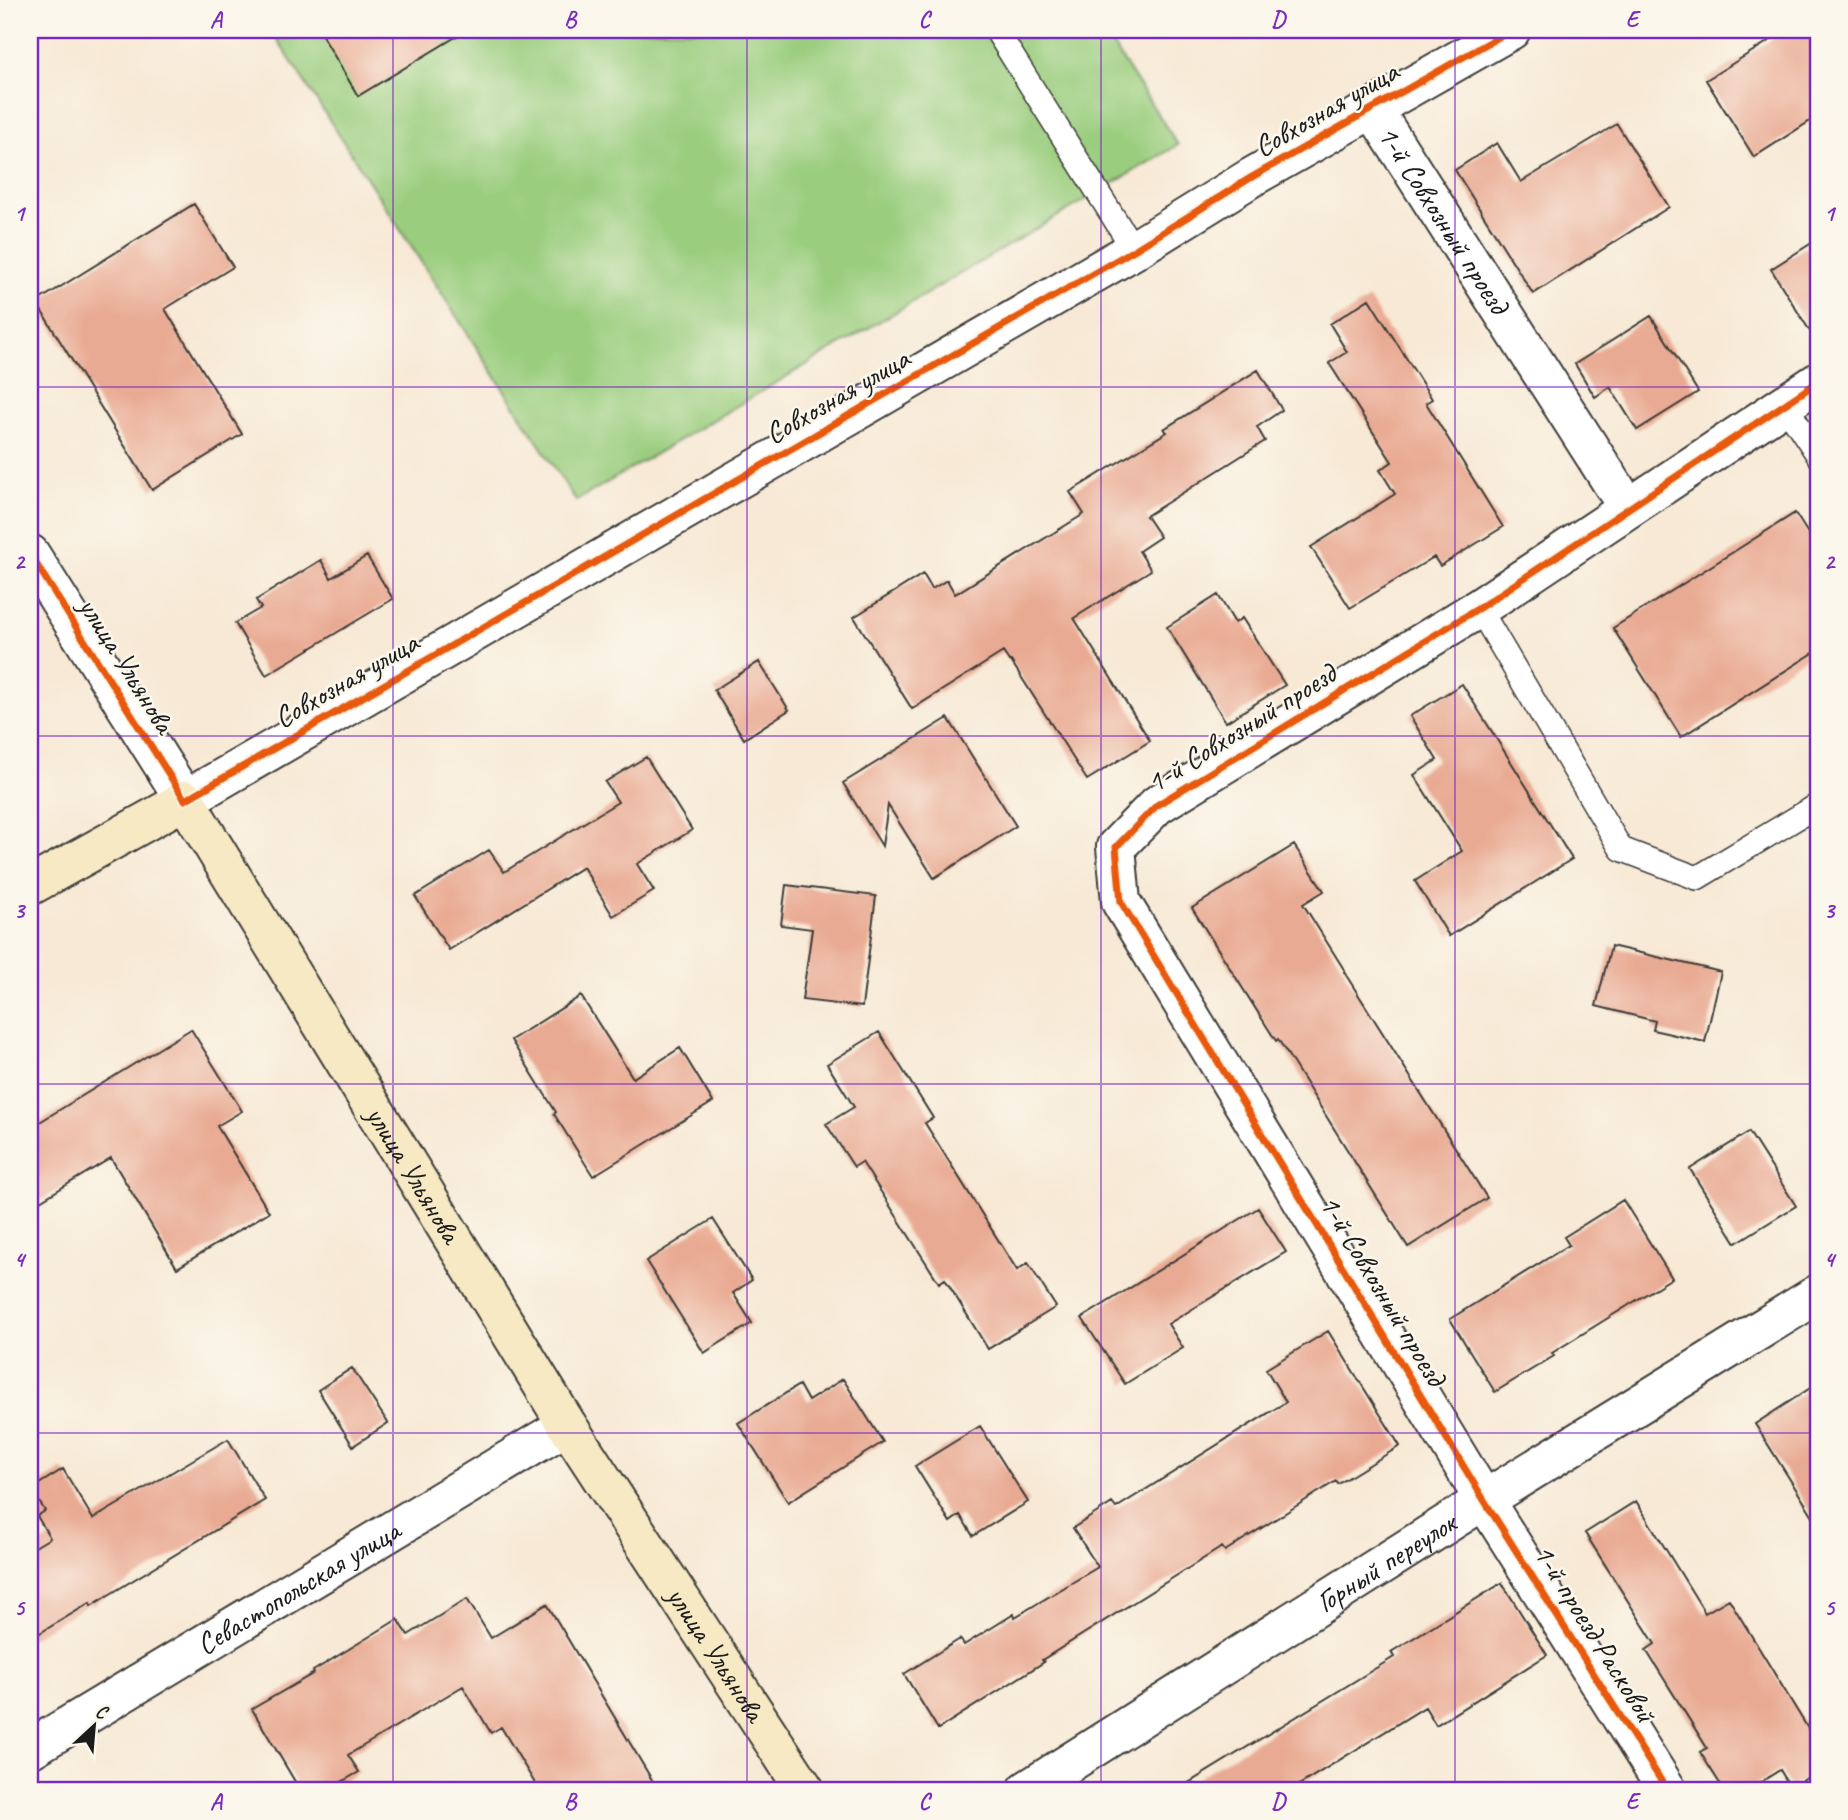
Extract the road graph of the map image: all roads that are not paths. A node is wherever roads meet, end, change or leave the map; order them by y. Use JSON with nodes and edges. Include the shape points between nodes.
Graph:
{"nodes":[{"id":1,"x":996,"y":30,"type":"edge"},
{"id":2,"x":1511,"y":30,"type":"edge"},
{"id":3,"x":1373,"y":109,"type":"junction"},
{"id":4,"x":1134,"y":250,"type":"junction"},
{"id":5,"x":1818,"y":382,"type":"edge"},
{"id":6,"x":1785,"y":405,"type":"junction"},
{"id":7,"x":1818,"y":455,"type":"edge"},
{"id":8,"x":1628,"y":508,"type":"junction"},
{"id":9,"x":30,"y":554,"type":"edge"},
{"id":10,"x":1479,"y":608,"type":"junction"},
{"id":11,"x":185,"y":800,"type":"junction"},
{"id":12,"x":1818,"y":805,"type":"edge"},
{"id":13,"x":30,"y":886,"type":"edge"},
{"id":14,"x":1818,"y":1294,"type":"edge"},
{"id":15,"x":567,"y":1425,"type":"junction"},
{"id":16,"x":1485,"y":1500,"type":"junction"},
{"id":17,"x":30,"y":1749,"type":"edge"},
{"id":18,"x":805,"y":1790,"type":"edge"},
{"id":19,"x":1027,"y":1790,"type":"edge"},
{"id":20,"x":1667,"y":1790,"type":"edge"}],
"edges":[{"from":1,"to":4,"type":"lane"},
{"from":2,"to":3,"type":"street","name":"Совхозная улица"},
{"from":3,"to":4,"type":"street","name":"Совхозная улица"},
{"from":3,"to":8,"type":"street","name":"1-й Совхозный проезд"},
{"from":4,"to":11,"type":"street","name":"Совхозная улица"},
{"from":5,"to":6,"type":"street","name":"1-й Совхозный проезд"},
{"from":6,"to":7,"type":"lane"},
{"from":6,"to":8,"type":"street","name":"1-й Совхозный проезд"},
{"from":8,"to":10,"type":"street","name":"1-й Совхозный проезд"},
{"from":9,"to":11,"type":"street","name":"улица Ульянова"},
{"from":10,"to":12,"type":"lane","via":[[1620,849],[1697,878]]},
{"from":10,"to":16,"type":"street","name":"1-й Совхозный проезд","via":[[1157,805],[1116,847],[1121,902]]},
{"from":11,"to":13,"type":"main road","name":"Совхозная улица"},
{"from":11,"to":15,"type":"main road","name":"улица Ульянова"},
{"from":14,"to":16,"type":"street","name":"Горный переулок"},
{"from":15,"to":17,"type":"street","name":"Севастопольская улица"},
{"from":15,"to":18,"type":"main road","name":"улица Ульянова"},
{"from":16,"to":19,"type":"street","name":"Горный переулок"},
{"from":16,"to":20,"type":"street","name":"1-й проезд Расковой"}]}
